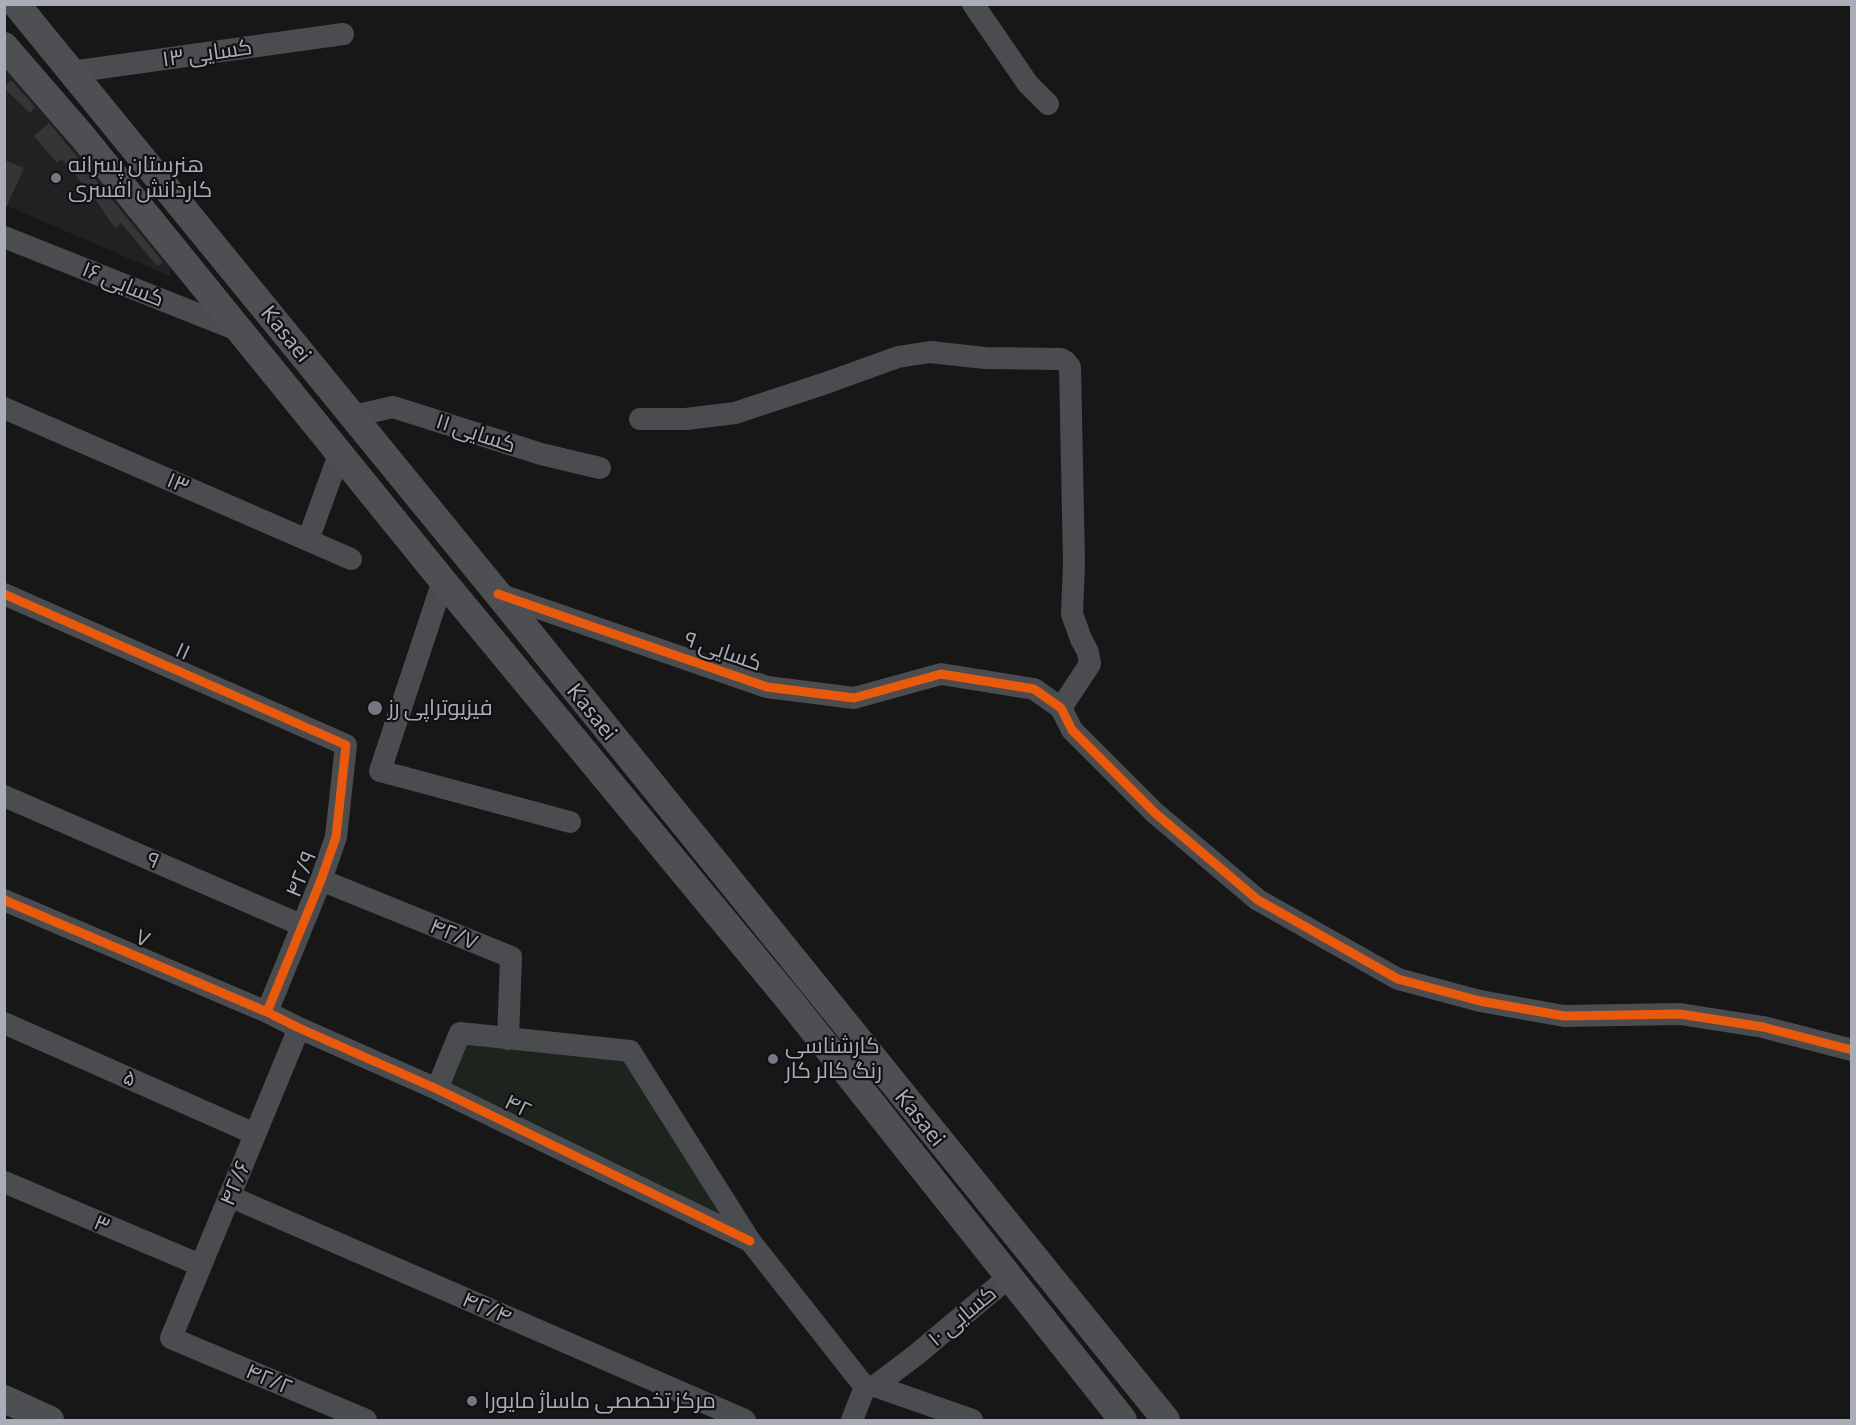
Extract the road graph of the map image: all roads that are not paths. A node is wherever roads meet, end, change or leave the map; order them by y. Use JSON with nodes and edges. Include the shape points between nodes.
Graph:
{"nodes":[{"id":1,"x":16,"y":4,"type":"edge"},
{"id":2,"x":973,"y":4,"type":"edge"},
{"id":3,"x":343,"y":34,"type":"dead end"},
{"id":4,"x":4,"y":46,"type":"edge"},
{"id":5,"x":71,"y":72,"type":"junction"},
{"id":6,"x":1048,"y":104,"type":"dead end"},
{"id":7,"x":107,"y":116,"type":"junction"},
{"id":8,"x":82,"y":136,"type":"junction"},
{"id":9,"x":4,"y":237,"type":"edge"},
{"id":10,"x":241,"y":331,"type":"junction"},
{"id":11,"x":4,"y":408,"type":"edge"},
{"id":12,"x":353,"y":416,"type":"junction"},
{"id":13,"x":640,"y":419,"type":"dead end"},
{"id":14,"x":340,"y":452,"type":"junction"},
{"id":15,"x":600,"y":468,"type":"dead end"},
{"id":16,"x":312,"y":529,"type":"dead end"},
{"id":17,"x":351,"y":559,"type":"dead end"},
{"id":18,"x":443,"y":581,"type":"junction"},
{"id":19,"x":4,"y":594,"type":"edge"},
{"id":20,"x":498,"y":594,"type":"junction"},
{"id":21,"x":1061,"y":708,"type":"junction"},
{"id":22,"x":346,"y":745,"type":"joint"},
{"id":23,"x":4,"y":796,"type":"edge"},
{"id":24,"x":570,"y":822,"type":"dead end"},
{"id":25,"x":321,"y":880,"type":"junction"},
{"id":26,"x":4,"y":900,"type":"edge"},
{"id":27,"x":301,"y":925,"type":"junction"},
{"id":28,"x":801,"y":994,"type":"junction"},
{"id":29,"x":267,"y":1012,"type":"junction"},
{"id":30,"x":4,"y":1023,"type":"edge"},
{"id":31,"x":299,"y":1028,"type":"junction"},
{"id":32,"x":508,"y":1039,"type":"junction"},
{"id":33,"x":1851,"y":1050,"type":"edge"},
{"id":34,"x":437,"y":1089,"type":"junction"},
{"id":35,"x":255,"y":1134,"type":"junction"},
{"id":36,"x":4,"y":1182,"type":"edge"},
{"id":37,"x":229,"y":1197,"type":"junction"},
{"id":38,"x":750,"y":1241,"type":"junction"},
{"id":39,"x":200,"y":1265,"type":"junction"},
{"id":40,"x":1008,"y":1277,"type":"junction"},
{"id":41,"x":171,"y":1338,"type":"joint"},
{"id":42,"x":870,"y":1387,"type":"junction"},
{"id":43,"x":4,"y":1399,"type":"edge"},
{"id":44,"x":50,"y":1420,"type":"edge"},
{"id":45,"x":366,"y":1420,"type":"edge"},
{"id":46,"x":745,"y":1420,"type":"edge"},
{"id":47,"x":852,"y":1420,"type":"edge"},
{"id":48,"x":972,"y":1420,"type":"edge"},
{"id":49,"x":1123,"y":1420,"type":"edge"},
{"id":50,"x":1166,"y":1420,"type":"edge"}],
"edges":[{"from":1,"to":5,"type":"main road","name":"Kasaei"},
{"from":2,"to":6,"type":"street","via":[[1028,84]]},
{"from":3,"to":5,"type":"street","name":"۱۳ کسایی"},
{"from":4,"to":8,"type":"main road","name":"Kasaei"},
{"from":5,"to":7,"type":"main road","name":"Kasaei"},
{"from":7,"to":8,"type":"main road"},
{"from":7,"to":12,"type":"main road","name":"Kasaei"},
{"from":8,"to":10,"type":"main road","name":"Kasaei"},
{"from":9,"to":10,"type":"street","name":"۱۶ کسایی"},
{"from":10,"to":14,"type":"main road","name":"Kasaei"},
{"from":11,"to":17,"type":"street","name":"۱۳"},
{"from":12,"to":15,"type":"street","name":"۱۱ کسایی","via":[[393,407],[541,454]]},
{"from":12,"to":20,"type":"main road","name":"Kasaei"},
{"from":13,"to":21,"type":"street","via":[[735,413],[898,357],[930,352],[1066,362],[1070,367],[1072,614],[1090,664]]},
{"from":14,"to":16,"type":"street"},
{"from":14,"to":18,"type":"main road","name":"Kasaei"},
{"from":18,"to":24,"type":"street","via":[[380,771]]},
{"from":18,"to":28,"type":"main road","name":"Kasaei"},
{"from":19,"to":22,"type":"street","name":"۱۱"},
{"from":20,"to":21,"type":"street","name":"۹ کسایی","via":[[767,687],[854,698],[941,674],[1034,689]]},
{"from":20,"to":28,"type":"main road","name":"Kasaei"},
{"from":21,"to":33,"type":"street","via":[[1072,730],[1155,813],[1258,900],[1398,979],[1480,1001],[1564,1016],[1680,1014],[1763,1027]]},
{"from":22,"to":25,"type":"street","name":"۴۲/۹","via":[[336,837]]},
{"from":23,"to":27,"type":"street","name":"۹"},
{"from":25,"to":27,"type":"street","name":"۴۲/۹"},
{"from":25,"to":32,"type":"street","name":"۴۲/۷","via":[[511,957]]},
{"from":26,"to":29,"type":"street","name":"۷"},
{"from":27,"to":29,"type":"street","name":"۴۲/۹"},
{"from":28,"to":40,"type":"main road","name":"Kasaei"},
{"from":28,"to":50,"type":"main road","name":"Kasaei"},
{"from":29,"to":31,"type":"street","name":"۴۲"},
{"from":30,"to":35,"type":"street","name":"۵"},
{"from":31,"to":34,"type":"street","name":"۴۲"},
{"from":31,"to":35,"type":"street","name":"۴۲/۶"},
{"from":32,"to":34,"type":"street","via":[[460,1033]]},
{"from":32,"to":38,"type":"street","via":[[630,1051]]},
{"from":34,"to":38,"type":"street","name":"۴۲"},
{"from":35,"to":37,"type":"street","name":"۴۲/۶"},
{"from":36,"to":39,"type":"street","name":"۳"},
{"from":37,"to":39,"type":"street","name":"۴۲/۶"},
{"from":37,"to":46,"type":"street","name":"۴۲/۴"},
{"from":38,"to":42,"type":"street"},
{"from":39,"to":41,"type":"street","name":"۴۲/۶"},
{"from":40,"to":42,"type":"street","name":"۱۰ کسایی","via":[[916,1355]]},
{"from":40,"to":49,"type":"main road","name":"Kasaei"},
{"from":41,"to":45,"type":"street","name":"۴۲/۲"},
{"from":42,"to":47,"type":"street"},
{"from":42,"to":48,"type":"street"},
{"from":43,"to":44,"type":"main road"}]}
